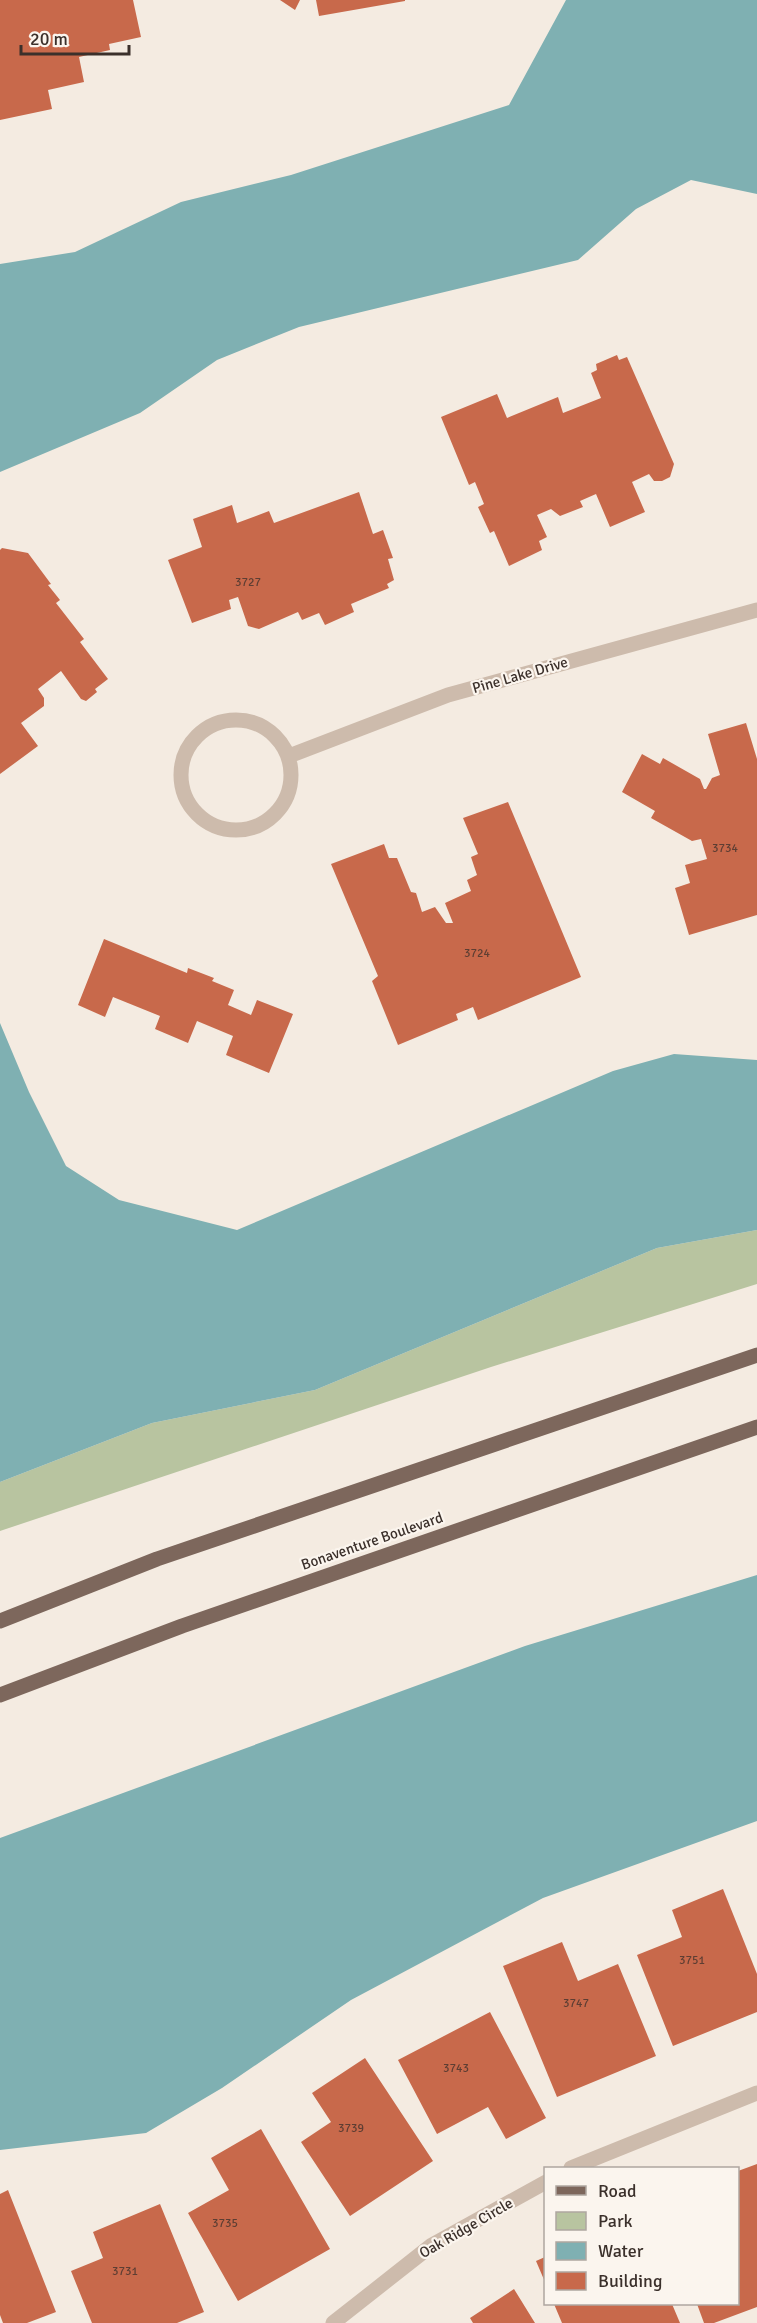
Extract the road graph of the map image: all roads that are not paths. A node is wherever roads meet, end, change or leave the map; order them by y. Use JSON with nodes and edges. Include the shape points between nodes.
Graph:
{"nodes":[{"id":1,"x":757,"y":610,"type":"edge"},
{"id":2,"x":289,"y":756,"type":"junction"},
{"id":3,"x":757,"y":1354,"type":"edge"},
{"id":4,"x":757,"y":1427,"type":"edge"},
{"id":5,"x":0,"y":1621,"type":"edge"},
{"id":6,"x":0,"y":1695,"type":"edge"},
{"id":7,"x":757,"y":2093,"type":"edge"},
{"id":8,"x":576,"y":2167,"type":"edge"},
{"id":9,"x":544,"y":2183,"type":"edge"},
{"id":10,"x":333,"y":2323,"type":"edge"}],
"edges":[{"from":1,"to":2,"type":"street","name":"Pine Lake Drive","via":[[448,695]]},
{"from":2,"to":2,"type":"street","via":[[267,728],[234,718],[217,722],[190,743],[180,776],[184,793],[205,821],[237,831],[255,828],[270,819],[286,798],[292,773]]},
{"from":3,"to":5,"type":"main road","via":[[158,1559]]},
{"from":4,"to":6,"type":"main road","name":"Bonaventure Boulevard","via":[[182,1626]]},
{"from":7,"to":8,"type":"street"},
{"from":9,"to":10,"type":"street","name":"Oak Ridge Circle","via":[[432,2245]]}]}
